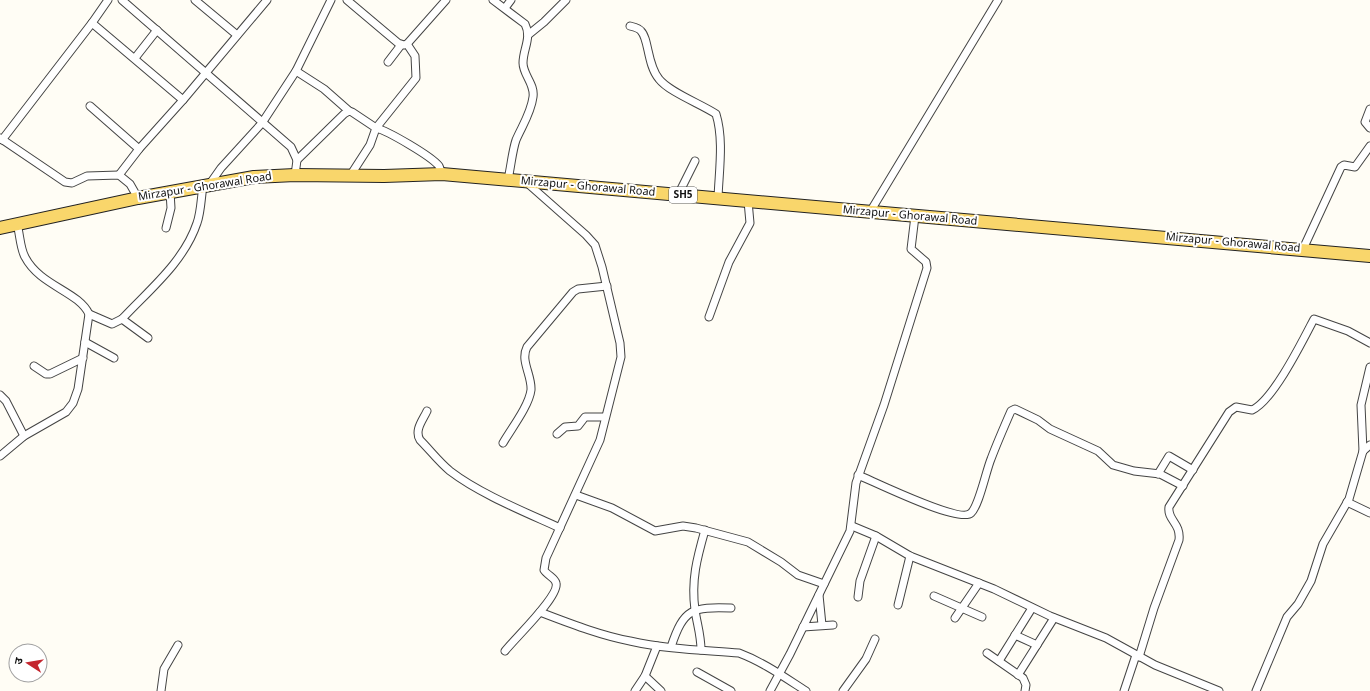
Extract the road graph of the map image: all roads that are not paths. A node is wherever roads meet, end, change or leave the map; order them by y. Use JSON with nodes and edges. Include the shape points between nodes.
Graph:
{"nodes":[{"id":1,"x":108,"y":0,"type":"edge"},
{"id":2,"x":122,"y":0,"type":"edge"},
{"id":3,"x":195,"y":0,"type":"edge"},
{"id":4,"x":267,"y":0,"type":"edge"},
{"id":5,"x":331,"y":0,"type":"edge"},
{"id":6,"x":347,"y":0,"type":"edge"},
{"id":7,"x":446,"y":0,"type":"edge"},
{"id":8,"x":493,"y":0,"type":"edge"},
{"id":9,"x":511,"y":0,"type":"edge"},
{"id":10,"x":566,"y":0,"type":"edge"},
{"id":11,"x":998,"y":0,"type":"edge"},
{"id":12,"x":505,"y":8,"type":"junction"},
{"id":13,"x":92,"y":23,"type":"junction"},
{"id":14,"x":630,"y":26,"type":"dead end"},
{"id":15,"x":156,"y":30,"type":"junction"},
{"id":16,"x":237,"y":35,"type":"junction"},
{"id":17,"x":528,"y":35,"type":"junction"},
{"id":18,"x":404,"y":44,"type":"junction"},
{"id":19,"x":135,"y":58,"type":"junction"},
{"id":20,"x":388,"y":62,"type":"dead end"},
{"id":21,"x":296,"y":71,"type":"junction"},
{"id":22,"x":206,"y":73,"type":"junction"},
{"id":23,"x":183,"y":100,"type":"junction"},
{"id":24,"x":90,"y":106,"type":"dead end"},
{"id":25,"x":1370,"y":109,"type":"edge"},
{"id":26,"x":349,"y":112,"type":"junction"},
{"id":27,"x":262,"y":123,"type":"junction"},
{"id":28,"x":376,"y":128,"type":"junction"},
{"id":29,"x":1370,"y":128,"type":"edge"},
{"id":30,"x":1,"y":139,"type":"edge"},
{"id":31,"x":1370,"y":146,"type":"edge"},
{"id":32,"x":139,"y":149,"type":"junction"},
{"id":33,"x":297,"y":160,"type":"junction"},
{"id":34,"x":695,"y":161,"type":"dead end"},
{"id":35,"x":442,"y":174,"type":"junction"},
{"id":36,"x":119,"y":175,"type":"junction"},
{"id":37,"x":295,"y":175,"type":"junction"},
{"id":38,"x":350,"y":176,"type":"junction"},
{"id":39,"x":508,"y":180,"type":"junction"},
{"id":40,"x":525,"y":182,"type":"junction"},
{"id":41,"x":206,"y":186,"type":"junction"},
{"id":42,"x":170,"y":192,"type":"junction"},
{"id":43,"x":678,"y":194,"type":"junction"},
{"id":44,"x":138,"y":198,"type":"junction"},
{"id":45,"x":718,"y":198,"type":"junction"},
{"id":46,"x":748,"y":201,"type":"junction"},
{"id":47,"x":870,"y":212,"type":"junction"},
{"id":48,"x":915,"y":216,"type":"junction"},
{"id":49,"x":18,"y":224,"type":"junction"},
{"id":50,"x":0,"y":228,"type":"edge"},
{"id":51,"x":166,"y":228,"type":"dead end"},
{"id":52,"x":1303,"y":249,"type":"junction"},
{"id":53,"x":1370,"y":256,"type":"edge"},
{"id":54,"x":607,"y":286,"type":"junction"},
{"id":55,"x":88,"y":314,"type":"junction"},
{"id":56,"x":709,"y":317,"type":"dead end"},
{"id":57,"x":122,"y":319,"type":"junction"},
{"id":58,"x":148,"y":338,"type":"dead end"},
{"id":59,"x":85,"y":342,"type":"junction"},
{"id":60,"x":1370,"y":343,"type":"edge"},
{"id":61,"x":83,"y":358,"type":"junction"},
{"id":62,"x":114,"y":358,"type":"dead end"},
{"id":63,"x":34,"y":366,"type":"dead end"},
{"id":64,"x":1370,"y":367,"type":"edge"},
{"id":65,"x":0,"y":394,"type":"edge"},
{"id":66,"x":427,"y":410,"type":"dead end"},
{"id":67,"x":605,"y":418,"type":"junction"},
{"id":68,"x":556,"y":434,"type":"dead end"},
{"id":69,"x":24,"y":436,"type":"junction"},
{"id":70,"x":503,"y":444,"type":"dead end"},
{"id":71,"x":1370,"y":445,"type":"edge"},
{"id":72,"x":1363,"y":451,"type":"junction"},
{"id":73,"x":0,"y":456,"type":"edge"},
{"id":74,"x":1193,"y":470,"type":"junction"},
{"id":75,"x":1158,"y":474,"type":"junction"},
{"id":76,"x":858,"y":475,"type":"junction"},
{"id":77,"x":1182,"y":486,"type":"junction"},
{"id":78,"x":576,"y":495,"type":"junction"},
{"id":79,"x":1347,"y":502,"type":"junction"},
{"id":80,"x":1370,"y":513,"type":"edge"},
{"id":81,"x":852,"y":526,"type":"junction"},
{"id":82,"x":560,"y":528,"type":"junction"},
{"id":83,"x":705,"y":530,"type":"junction"},
{"id":84,"x":876,"y":536,"type":"junction"},
{"id":85,"x":910,"y":556,"type":"junction"},
{"id":86,"x":979,"y":583,"type":"junction"},
{"id":87,"x":824,"y":584,"type":"junction"},
{"id":88,"x":818,"y":595,"type":"junction"},
{"id":89,"x":934,"y":596,"type":"dead end"},
{"id":90,"x":858,"y":597,"type":"dead end"},
{"id":91,"x":898,"y":604,"type":"dead end"},
{"id":92,"x":963,"y":607,"type":"junction"},
{"id":93,"x":731,"y":608,"type":"dead end"},
{"id":94,"x":1032,"y":608,"type":"junction"},
{"id":95,"x":695,"y":610,"type":"junction"},
{"id":96,"x":540,"y":612,"type":"junction"},
{"id":97,"x":982,"y":617,"type":"dead end"},
{"id":98,"x":955,"y":618,"type":"dead end"},
{"id":99,"x":1054,"y":618,"type":"junction"},
{"id":100,"x":822,"y":625,"type":"junction"},
{"id":101,"x":833,"y":625,"type":"dead end"},
{"id":102,"x":803,"y":627,"type":"junction"},
{"id":103,"x":1015,"y":635,"type":"junction"},
{"id":104,"x":875,"y":639,"type":"dead end"},
{"id":105,"x":178,"y":645,"type":"dead end"},
{"id":106,"x":1037,"y":645,"type":"junction"},
{"id":107,"x":657,"y":646,"type":"junction"},
{"id":108,"x":671,"y":647,"type":"junction"},
{"id":109,"x":701,"y":650,"type":"junction"},
{"id":110,"x":504,"y":651,"type":"dead end"},
{"id":111,"x":987,"y":653,"type":"dead end"},
{"id":112,"x":1138,"y":656,"type":"junction"},
{"id":113,"x":999,"y":661,"type":"junction"},
{"id":114,"x":697,"y":672,"type":"dead end"},
{"id":115,"x":780,"y":674,"type":"junction"},
{"id":116,"x":1018,"y":675,"type":"junction"},
{"id":117,"x":644,"y":676,"type":"junction"},
{"id":118,"x":161,"y":691,"type":"edge"},
{"id":119,"x":635,"y":691,"type":"edge"},
{"id":120,"x":661,"y":691,"type":"edge"},
{"id":121,"x":731,"y":691,"type":"edge"},
{"id":122,"x":770,"y":691,"type":"edge"},
{"id":123,"x":806,"y":691,"type":"edge"},
{"id":124,"x":843,"y":691,"type":"edge"},
{"id":125,"x":1025,"y":691,"type":"edge"},
{"id":126,"x":1124,"y":691,"type":"edge"},
{"id":127,"x":1219,"y":691,"type":"edge"},
{"id":128,"x":1256,"y":691,"type":"edge"}],
"edges":[{"from":1,"to":13,"type":"street"},
{"from":2,"to":15,"type":"street"},
{"from":3,"to":16,"type":"street"},
{"from":4,"to":16,"type":"street"},
{"from":5,"to":21,"type":"street"},
{"from":6,"to":18,"type":"street"},
{"from":7,"to":18,"type":"street"},
{"from":8,"to":12,"type":"street"},
{"from":9,"to":12,"type":"street"},
{"from":10,"to":17,"type":"street"},
{"from":11,"to":47,"type":"street"},
{"from":12,"to":17,"type":"street","via":[[525,24]]},
{"from":13,"to":19,"type":"street"},
{"from":13,"to":30,"type":"street"},
{"from":14,"to":45,"type":"street","via":[[639,28],[643,34],[650,63],[658,79],[667,87],[716,114],[719,122],[720,160]]},
{"from":15,"to":19,"type":"street"},
{"from":15,"to":22,"type":"street"},
{"from":16,"to":22,"type":"street"},
{"from":17,"to":39,"type":"street","via":[[522,64],[532,84],[534,96],[516,141]]},
{"from":18,"to":20,"type":"street"},
{"from":18,"to":28,"type":"street","via":[[415,56],[416,78]]},
{"from":19,"to":23,"type":"street"},
{"from":21,"to":26,"type":"street","via":[[324,89]]},
{"from":21,"to":27,"type":"street"},
{"from":22,"to":23,"type":"street"},
{"from":22,"to":27,"type":"street"},
{"from":23,"to":32,"type":"street"},
{"from":24,"to":32,"type":"street"},
{"from":25,"to":29,"type":"street","via":[[1365,122]]},
{"from":26,"to":28,"type":"street"},
{"from":26,"to":33,"type":"street"},
{"from":27,"to":33,"type":"street","via":[[291,147]]},
{"from":27,"to":41,"type":"street"},
{"from":28,"to":35,"type":"street","via":[[390,133],[436,163]]},
{"from":28,"to":38,"type":"street","via":[[370,145]]},
{"from":30,"to":36,"type":"street","via":[[68,183],[87,176]]},
{"from":31,"to":52,"type":"street","via":[[1355,167],[1341,167]]},
{"from":32,"to":36,"type":"street"},
{"from":33,"to":37,"type":"street"},
{"from":34,"to":43,"type":"street"},
{"from":35,"to":38,"type":"main road","name":"Mirzapur - Ghorawal Road","number":"SH5"},
{"from":35,"to":39,"type":"main road","name":"Mirzapur - Ghorawal Road","number":"SH5"},
{"from":36,"to":44,"type":"street","via":[[130,184]]},
{"from":37,"to":38,"type":"main road","name":"Mirzapur - Ghorawal Road","number":"SH5"},
{"from":37,"to":41,"type":"main road","name":"Mirzapur - Ghorawal Road","number":"SH5","via":[[254,177]]},
{"from":39,"to":40,"type":"main road","name":"Mirzapur - Ghorawal Road","number":"SH5"},
{"from":40,"to":43,"type":"main road","name":"Mirzapur - Ghorawal Road","number":"SH5"},
{"from":40,"to":54,"type":"street","via":[[586,234],[595,245]]},
{"from":41,"to":42,"type":"main road","name":"Mirzapur - Ghorawal Road","number":"SH5"},
{"from":41,"to":57,"type":"street","via":[[198,222],[189,245]]},
{"from":42,"to":44,"type":"main road","name":"Mirzapur - Ghorawal Road","number":"SH5"},
{"from":42,"to":51,"type":"street"},
{"from":43,"to":45,"type":"main road","name":"Mirzapur - Ghorawal Road","number":"SH5"},
{"from":44,"to":49,"type":"main road","name":"Mirzapur - Ghorawal Road","number":"SH5"},
{"from":45,"to":46,"type":"main road","name":"Mirzapur - Ghorawal Road","number":"SH5"},
{"from":46,"to":47,"type":"main road","name":"Mirzapur - Ghorawal Road","number":"SH5"},
{"from":46,"to":56,"type":"street","via":[[750,223],[729,262]]},
{"from":47,"to":48,"type":"main road","name":"Mirzapur - Ghorawal Road","number":"SH5"},
{"from":48,"to":52,"type":"main road","name":"Mirzapur - Ghorawal Road","number":"SH5"},
{"from":48,"to":76,"type":"street","via":[[911,249],[926,262],[927,268],[884,405]]},
{"from":49,"to":50,"type":"main road","name":"Mirzapur - Ghorawal Road","number":"SH5"},
{"from":49,"to":55,"type":"street","via":[[24,256],[35,271],[85,307]]},
{"from":52,"to":53,"type":"main road","name":"Mirzapur - Ghorawal Road","number":"SH5"},
{"from":54,"to":67,"type":"street","via":[[620,343],[620,357]]},
{"from":54,"to":70,"type":"street","via":[[578,289],[573,292],[527,347],[524,355],[531,391]]},
{"from":55,"to":57,"type":"street","via":[[112,324]]},
{"from":55,"to":59,"type":"street"},
{"from":57,"to":58,"type":"street"},
{"from":59,"to":61,"type":"street"},
{"from":59,"to":62,"type":"street"},
{"from":60,"to":74,"type":"street","via":[[1348,331],[1314,319],[1279,380],[1266,397],[1252,410],[1236,407],[1229,412]]},
{"from":61,"to":63,"type":"street","via":[[50,374]]},
{"from":61,"to":69,"type":"street","via":[[73,403],[66,412]]},
{"from":64,"to":72,"type":"street","via":[[1361,405]]},
{"from":65,"to":69,"type":"street"},
{"from":66,"to":82,"type":"street","via":[[417,436],[450,470],[465,481],[516,508]]},
{"from":67,"to":68,"type":"street","via":[[585,417],[578,426],[565,427]]},
{"from":67,"to":78,"type":"street","via":[[600,440]]},
{"from":69,"to":73,"type":"street"},
{"from":71,"to":72,"type":"street"},
{"from":72,"to":79,"type":"street"},
{"from":74,"to":75,"type":"street","via":[[1169,456]]},
{"from":74,"to":77,"type":"street"},
{"from":75,"to":76,"type":"street","via":[[1113,466],[1098,451],[1053,431],[1038,420],[1013,409],[991,460],[976,505],[968,515],[955,515],[939,510]]},
{"from":75,"to":77,"type":"street"},
{"from":76,"to":81,"type":"street"},
{"from":77,"to":112,"type":"street","via":[[1169,510],[1179,529],[1179,540]]},
{"from":78,"to":82,"type":"street"},
{"from":78,"to":83,"type":"street","via":[[612,508],[655,531],[683,526]]},
{"from":79,"to":80,"type":"street"},
{"from":79,"to":128,"type":"street","via":[[1323,544],[1312,581],[1287,617]]},
{"from":81,"to":84,"type":"street"},
{"from":81,"to":87,"type":"street"},
{"from":82,"to":96,"type":"street","via":[[546,558],[544,570],[557,585]]},
{"from":83,"to":87,"type":"street","via":[[748,542],[798,575]]},
{"from":83,"to":95,"type":"street","via":[[694,571]]},
{"from":84,"to":85,"type":"street"},
{"from":84,"to":90,"type":"street","via":[[860,582]]},
{"from":85,"to":86,"type":"street"},
{"from":85,"to":91,"type":"street"},
{"from":86,"to":92,"type":"street"},
{"from":86,"to":94,"type":"street"},
{"from":87,"to":88,"type":"street"},
{"from":88,"to":100,"type":"street"},
{"from":88,"to":102,"type":"street"},
{"from":89,"to":92,"type":"street"},
{"from":92,"to":97,"type":"street"},
{"from":92,"to":98,"type":"street"},
{"from":93,"to":95,"type":"street","via":[[705,607]]},
{"from":94,"to":99,"type":"street"},
{"from":94,"to":103,"type":"street"},
{"from":95,"to":108,"type":"street","via":[[682,620]]},
{"from":95,"to":109,"type":"street"},
{"from":96,"to":107,"type":"street","via":[[608,636]]},
{"from":96,"to":110,"type":"street"},
{"from":99,"to":106,"type":"street"},
{"from":99,"to":112,"type":"street","via":[[1106,638]]},
{"from":100,"to":101,"type":"street"},
{"from":100,"to":102,"type":"street"},
{"from":102,"to":115,"type":"street"},
{"from":103,"to":106,"type":"street"},
{"from":103,"to":113,"type":"street"},
{"from":104,"to":124,"type":"street","via":[[866,659]]},
{"from":105,"to":118,"type":"street","via":[[164,669]]},
{"from":106,"to":116,"type":"street"},
{"from":107,"to":108,"type":"street"},
{"from":107,"to":117,"type":"street"},
{"from":108,"to":109,"type":"street"},
{"from":109,"to":115,"type":"street","via":[[739,653]]},
{"from":111,"to":113,"type":"street"},
{"from":112,"to":126,"type":"street"},
{"from":112,"to":127,"type":"street"},
{"from":113,"to":116,"type":"street"},
{"from":114,"to":121,"type":"street"},
{"from":115,"to":122,"type":"street"},
{"from":115,"to":123,"type":"street"},
{"from":116,"to":125,"type":"street","via":[[1026,682]]},
{"from":117,"to":119,"type":"street"},
{"from":117,"to":120,"type":"street"}]}
